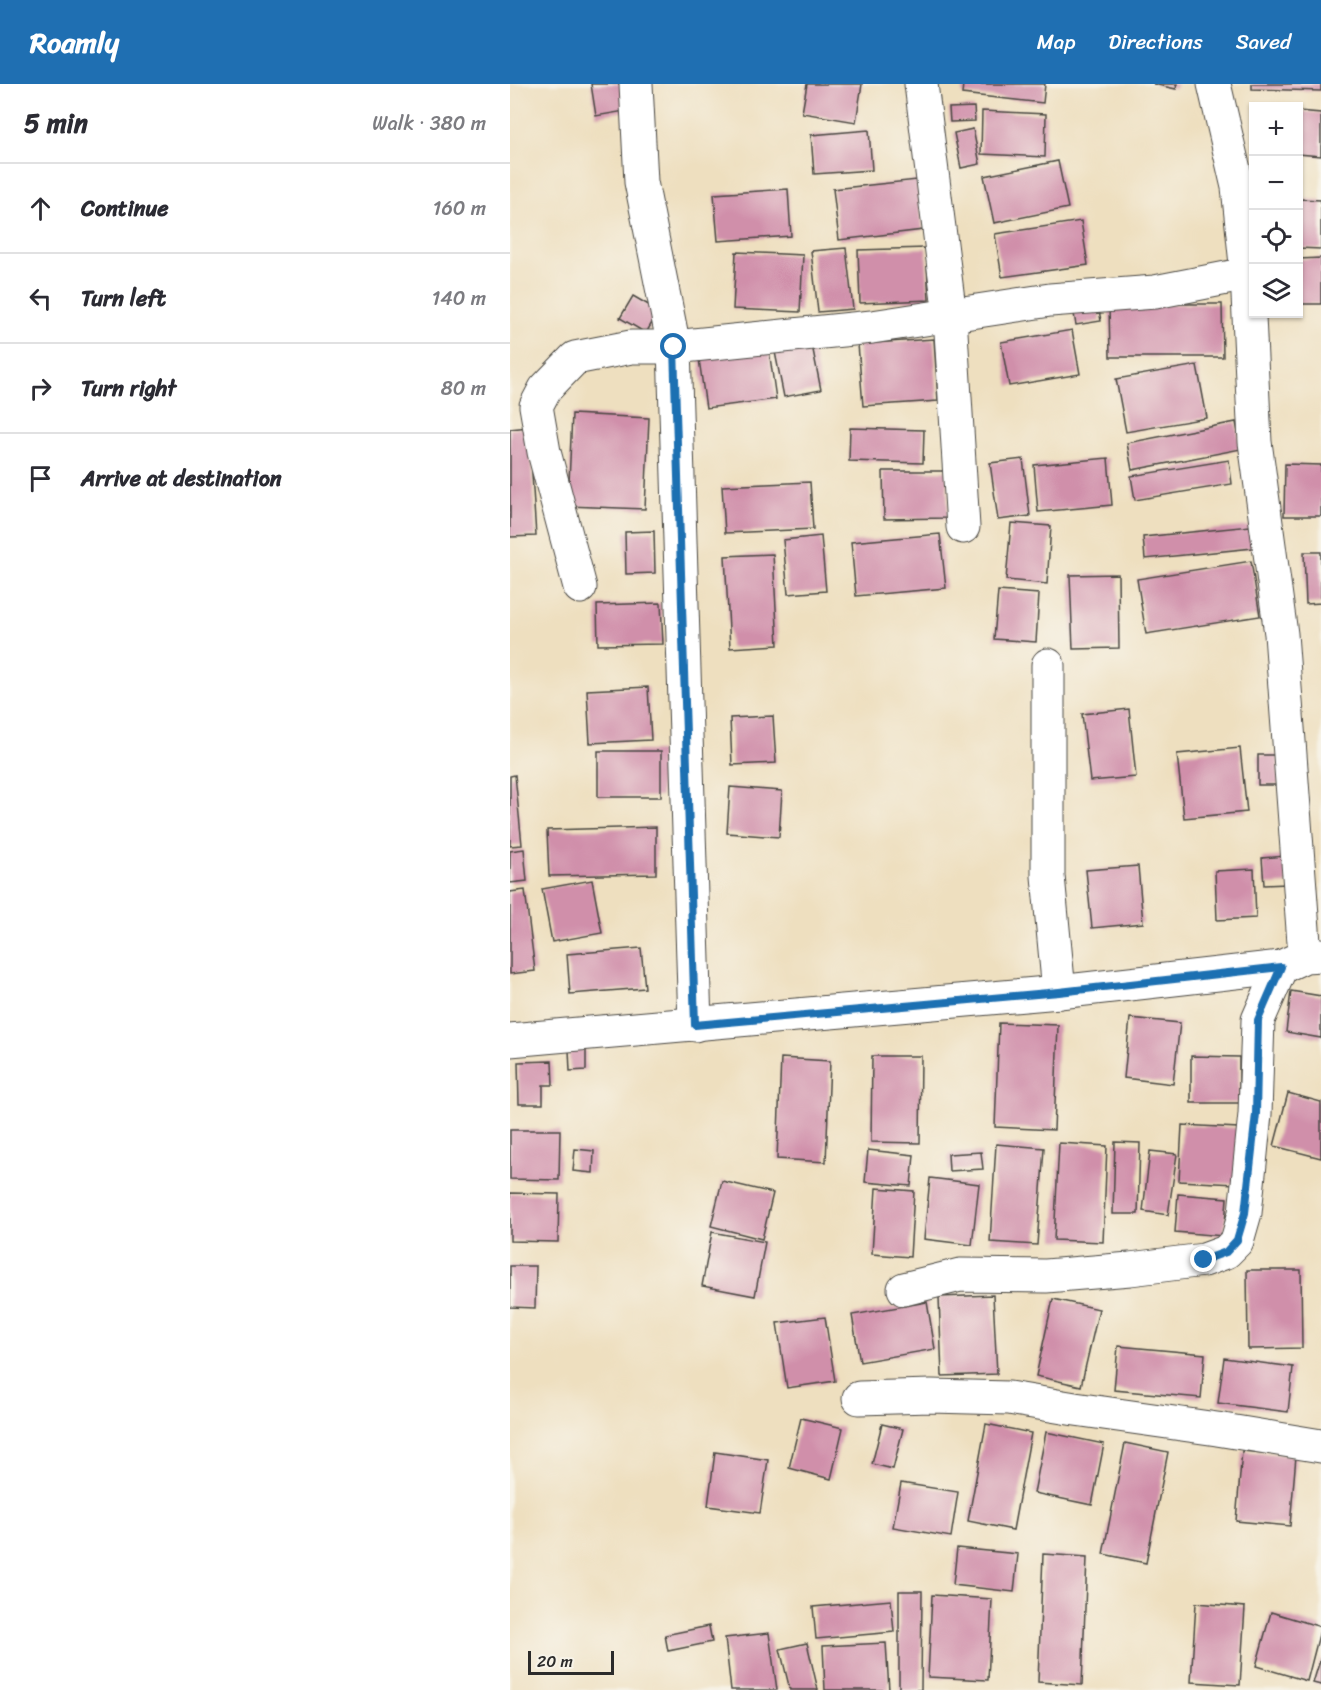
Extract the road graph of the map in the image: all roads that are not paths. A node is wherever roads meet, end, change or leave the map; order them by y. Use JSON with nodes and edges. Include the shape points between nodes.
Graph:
{"nodes":[{"id":1,"x":636,"y":84,"type":"edge"},
{"id":2,"x":921,"y":84,"type":"edge"},
{"id":3,"x":1214,"y":84,"type":"edge"},
{"id":4,"x":1247,"y":274,"type":"junction"},
{"id":5,"x":950,"y":316,"type":"junction"},
{"id":6,"x":674,"y":347,"type":"junction"},
{"id":7,"x":963,"y":527,"type":"dead end"},
{"id":8,"x":580,"y":587,"type":"dead end"},
{"id":9,"x":1048,"y":665,"type":"dead end"},
{"id":10,"x":1302,"y":959,"type":"edge"},
{"id":11,"x":1059,"y":992,"type":"junction"},
{"id":12,"x":695,"y":1025,"type":"junction"},
{"id":13,"x":510,"y":1040,"type":"edge"},
{"id":14,"x":904,"y":1289,"type":"dead end"},
{"id":15,"x":859,"y":1398,"type":"dead end"},
{"id":16,"x":1321,"y":1446,"type":"edge"}],
"edges":[{"from":1,"to":6,"type":"street","via":[[640,182]]},
{"from":2,"to":5,"type":"street"},
{"from":3,"to":4,"type":"street","via":[[1238,187]]},
{"from":4,"to":5,"type":"street","via":[[1155,292],[1050,300]]},
{"from":4,"to":10,"type":"street","via":[[1255,442],[1281,634]]},
{"from":5,"to":6,"type":"street"},
{"from":5,"to":7,"type":"street"},
{"from":6,"to":8,"type":"street","via":[[631,347],[575,358],[544,389],[536,406],[544,452]]},
{"from":6,"to":12,"type":"street"},
{"from":9,"to":11,"type":"street","via":[[1048,876]]},
{"from":10,"to":11,"type":"street"},
{"from":10,"to":14,"type":"street","via":[[1258,1020],[1256,1114],[1245,1213],[1237,1240],[1226,1252],[1204,1260],[1130,1269],[1046,1276],[960,1275]]},
{"from":11,"to":12,"type":"street"},
{"from":12,"to":13,"type":"street"},
{"from":15,"to":16,"type":"street","via":[[1009,1398]]}]}
